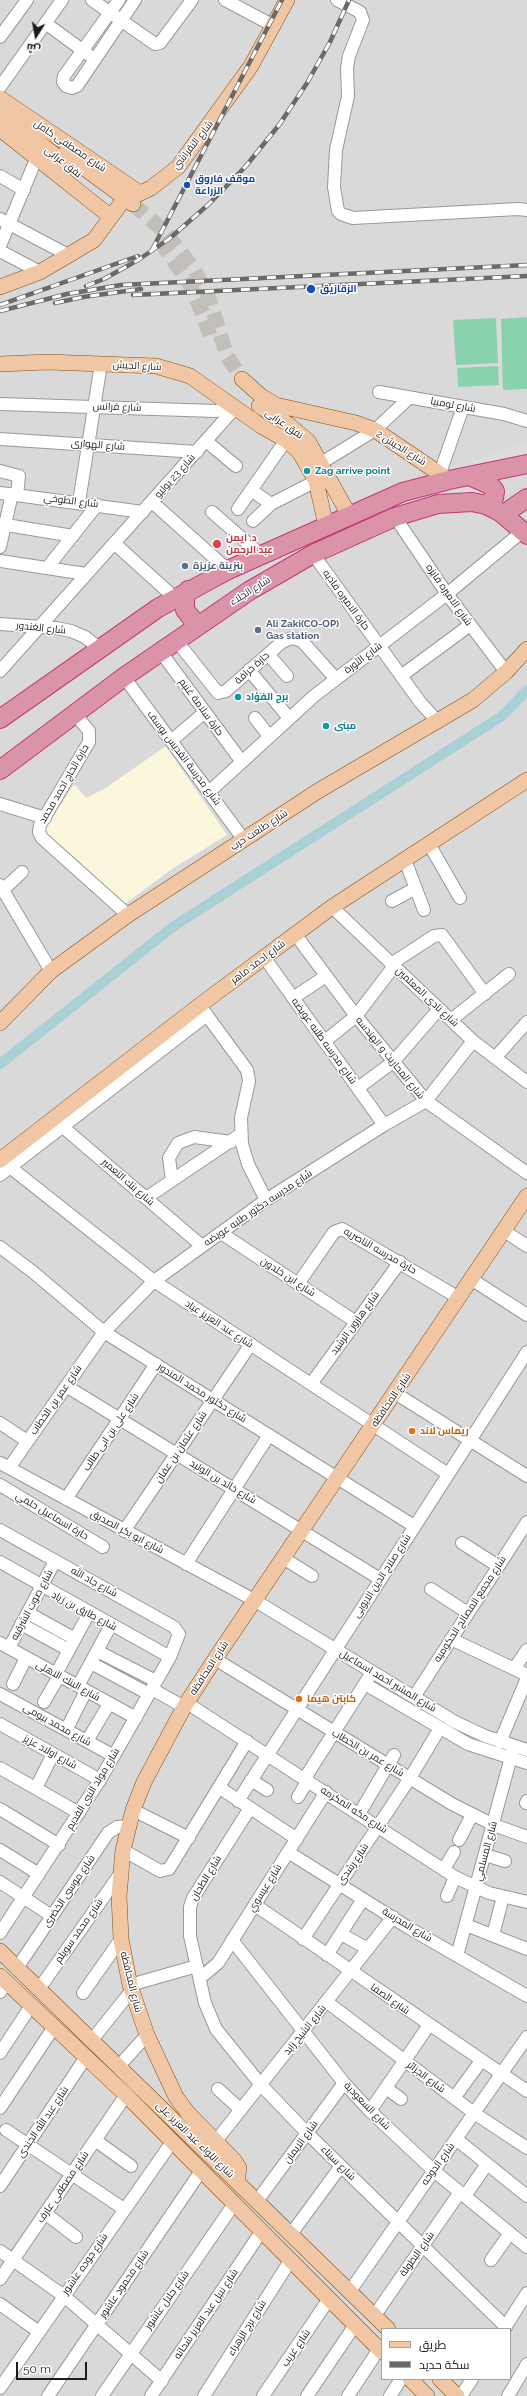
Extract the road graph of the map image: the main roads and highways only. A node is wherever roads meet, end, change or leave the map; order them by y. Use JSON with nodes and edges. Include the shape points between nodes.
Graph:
{"nodes":[{"id":1,"x":287,"y":0,"type":"edge"},
{"id":2,"x":0,"y":98,"type":"edge"},
{"id":3,"x":0,"y":105,"type":"edge"},
{"id":4,"x":0,"y":112,"type":"edge"},
{"id":5,"x":0,"y":129,"type":"edge"},
{"id":6,"x":126,"y":205,"type":"junction"},
{"id":7,"x":0,"y":287,"type":"edge"},
{"id":8,"x":0,"y":364,"type":"edge"},
{"id":9,"x":375,"y":430,"type":"joint"},
{"id":10,"x":527,"y":464,"type":"edge"},
{"id":11,"x":316,"y":472,"type":"junction"},
{"id":12,"x":445,"y":476,"type":"junction"},
{"id":13,"x":472,"y":476,"type":"junction"},
{"id":14,"x":527,"y":498,"type":"edge"},
{"id":15,"x":486,"y":505,"type":"junction"},
{"id":16,"x":349,"y":515,"type":"junction"},
{"id":17,"x":507,"y":518,"type":"junction"},
{"id":18,"x":326,"y":526,"type":"junction"},
{"id":19,"x":525,"y":533,"type":"edge"},
{"id":20,"x":182,"y":594,"type":"junction"},
{"id":21,"x":158,"y":608,"type":"junction"},
{"id":22,"x":201,"y":623,"type":"junction"},
{"id":23,"x":181,"y":636,"type":"junction"},
{"id":24,"x":527,"y":649,"type":"edge"},
{"id":25,"x":0,"y":720,"type":"edge"},
{"id":26,"x":0,"y":770,"type":"edge"},
{"id":27,"x":527,"y":780,"type":"edge"},
{"id":28,"x":0,"y":1023,"type":"edge"},
{"id":29,"x":4,"y":1162,"type":"edge"},
{"id":30,"x":527,"y":1196,"type":"edge"},
{"id":31,"x":0,"y":1951,"type":"edge"},
{"id":32,"x":2,"y":1984,"type":"edge"},
{"id":33,"x":178,"y":2102,"type":"junction"},
{"id":34,"x":167,"y":2112,"type":"junction"},
{"id":35,"x":237,"y":2181,"type":"junction"},
{"id":36,"x":289,"y":2232,"type":"junction"},
{"id":37,"x":266,"y":2237,"type":"junction"},
{"id":38,"x":312,"y":2254,"type":"junction"},
{"id":39,"x":294,"y":2265,"type":"junction"},
{"id":40,"x":387,"y":2328,"type":"edge"},
{"id":41,"x":380,"y":2350,"type":"edge"},
{"id":42,"x":411,"y":2380,"type":"edge"},
{"id":43,"x":441,"y":2380,"type":"edge"},
{"id":44,"x":427,"y":2396,"type":"edge"},
{"id":45,"x":457,"y":2396,"type":"edge"}],
"edges":[{"from":1,"to":6,"type":"main road","name":"شارع النقراشي","via":[[238,86],[185,158],[160,182]]},
{"from":2,"to":6,"type":"main road","name":"شارع مصطفى كامل"},
{"from":3,"to":6,"type":"main road","name":"نفق عرابى"},
{"from":4,"to":6,"type":"main road","name":"نفق عرابى"},
{"from":5,"to":6,"type":"main road","via":[[37,157]]},
{"from":6,"to":7,"type":"main road","name":"شارع النقراشي","via":[[94,240],[70,256],[40,272]]},
{"from":8,"to":11,"type":"main road","name":"شارع الجيش","via":[[48,362],[156,366],[173,369],[195,379],[286,440]]},
{"from":9,"to":11,"type":"main road","name":"نفق عرابى","via":[[356,423],[276,405],[238,381],[253,403],[288,424],[308,441]]},
{"from":9,"to":12,"type":"main road","name":"شارع الجيش 2"},
{"from":10,"to":13,"type":"highway"},
{"from":11,"to":16,"type":"main road","name":"نفق عرابى"},
{"from":11,"to":18,"type":"main road"},
{"from":12,"to":13,"type":"highway"},
{"from":12,"to":16,"type":"highway"},
{"from":13,"to":15,"type":"highway","via":[[490,485],[495,491],[494,498]]},
{"from":14,"to":17,"type":"highway","via":[[512,510]]},
{"from":15,"to":17,"type":"highway","name":"شارع الجلاء"},
{"from":15,"to":22,"type":"highway","name":"شارع الجلاء","via":[[455,502],[423,507],[395,516],[313,554],[248,590]]},
{"from":16,"to":18,"type":"highway"},
{"from":17,"to":19,"type":"highway","name":"شارع الجلاء"},
{"from":18,"to":20,"type":"highway","via":[[228,570]]},
{"from":20,"to":21,"type":"highway"},
{"from":20,"to":22,"type":"highway","via":[[185,596],[185,610],[194,621]]},
{"from":21,"to":23,"type":"highway","via":[[166,608],[178,614],[186,626]]},
{"from":21,"to":25,"type":"highway"},
{"from":22,"to":23,"type":"highway","name":"شارع الجلاء"},
{"from":23,"to":26,"type":"highway","name":"شارع الجلاء"},
{"from":24,"to":28,"type":"main road","name":"شارع طلعت حرب","via":[[506,672],[473,700],[318,791],[128,915],[51,971]]},
{"from":27,"to":29,"type":"main road","name":"شارع احمد ماهر","via":[[332,907],[295,934],[264,957],[204,1010]]},
{"from":30,"to":33,"type":"main road","name":"شارع المحافظه","via":[[215,1659],[186,1705],[144,1782],[133,1810],[120,1874],[121,1939],[131,1988],[147,2035]]},
{"from":31,"to":34,"type":"main road","name":"شارع اللواء عبد العزيز على"},
{"from":32,"to":37,"type":"main road","name":"شارع اللواء عبد العزيز على","via":[[31,2006],[126,2095]]},
{"from":33,"to":34,"type":"main road"},
{"from":33,"to":35,"type":"main road","name":"شارع المحافظه","via":[[237,2164]]},
{"from":34,"to":35,"type":"main road","name":"شارع اللواء عبد العزيز على"},
{"from":35,"to":36,"type":"main road","name":"شارع اللواء عبد العزيز على"},
{"from":36,"to":37,"type":"main road","via":[[283,2238]]},
{"from":36,"to":38,"type":"main road","name":"شارع اللواء عبد العزيز على"},
{"from":37,"to":39,"type":"main road","name":"شارع اللواء عبد العزيز على"},
{"from":38,"to":39,"type":"main road"},
{"from":38,"to":40,"type":"main road","name":"شارع اللواء عبد العزيز على"},
{"from":39,"to":41,"type":"main road","name":"شارع اللواء عبد العزيز على"},
{"from":42,"to":44,"type":"main road"},
{"from":43,"to":45,"type":"main road"}]}
